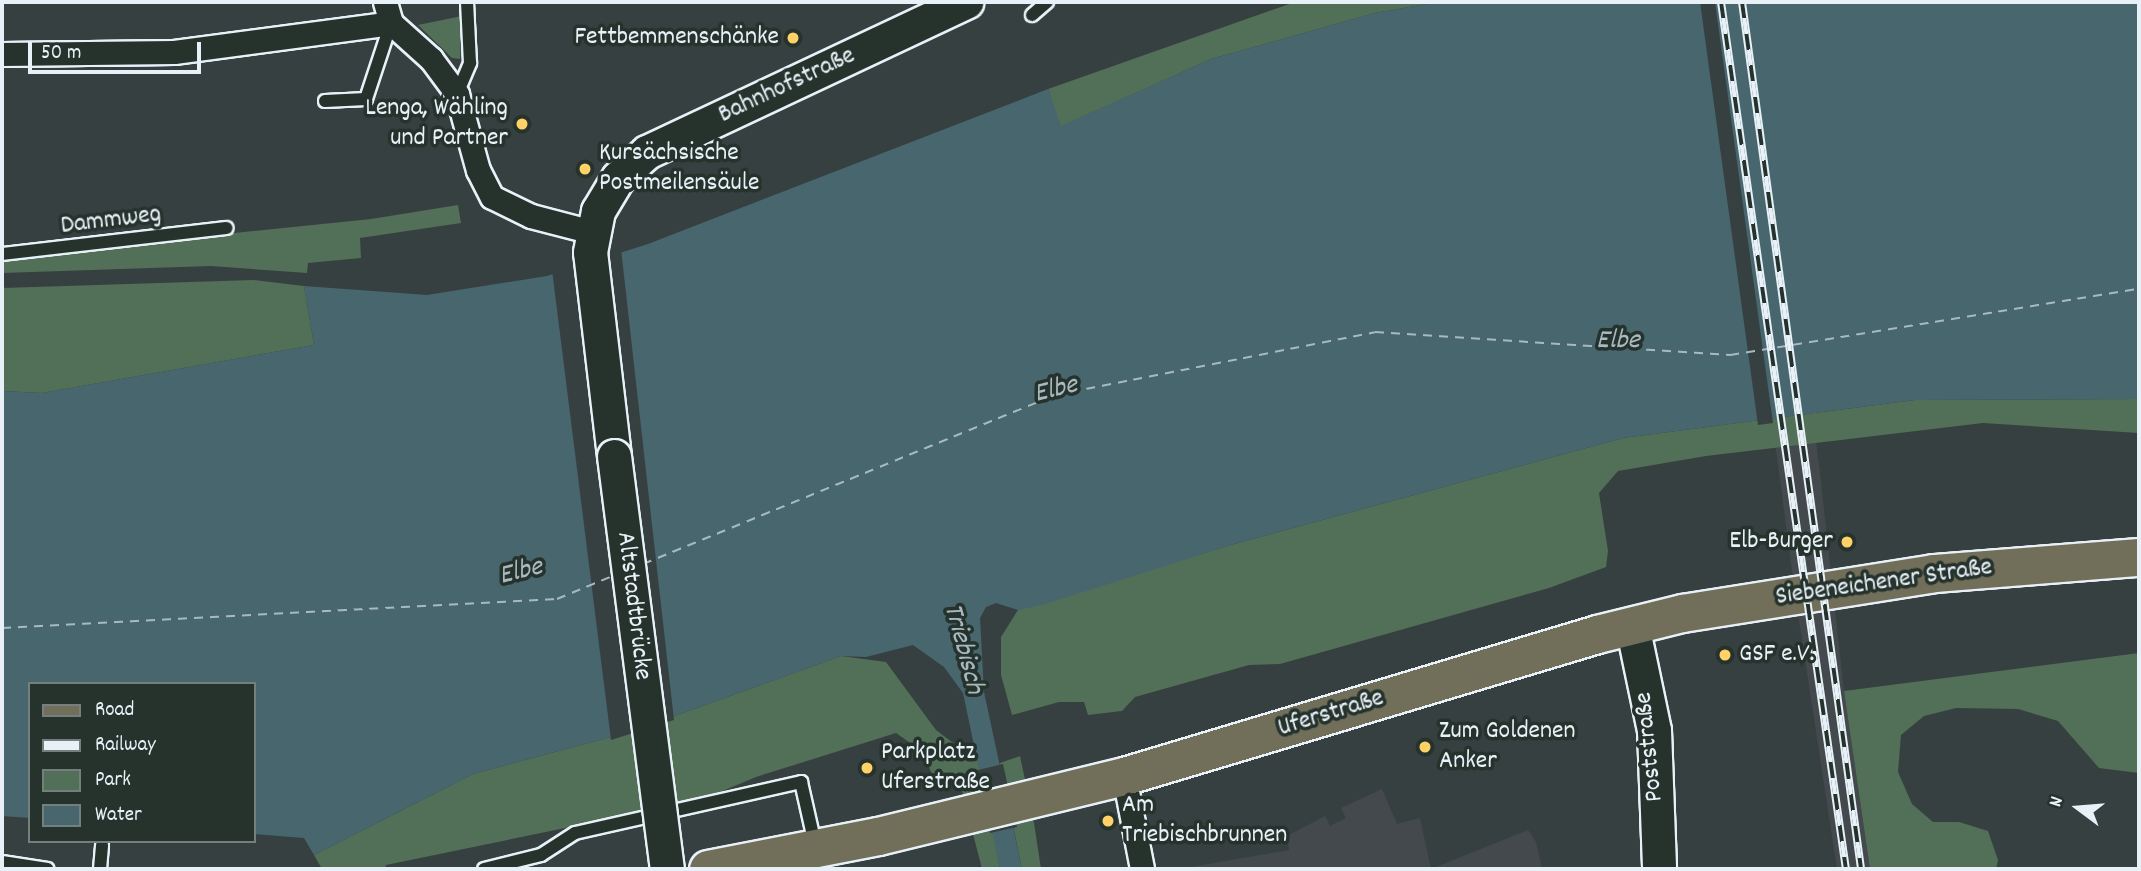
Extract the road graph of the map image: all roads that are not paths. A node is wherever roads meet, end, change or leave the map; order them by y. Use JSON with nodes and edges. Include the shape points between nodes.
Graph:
{"nodes":[{"id":1,"x":967,"y":2,"type":"edge"},
{"id":2,"x":1047,"y":2,"type":"edge"},
{"id":3,"x":467,"y":7,"type":"edge"},
{"id":4,"x":388,"y":12,"type":"edge"},
{"id":5,"x":1032,"y":15,"type":"dead end"},
{"id":6,"x":2,"y":54,"type":"edge"},
{"id":7,"x":457,"y":94,"type":"junction"},
{"id":8,"x":325,"y":101,"type":"dead end"},
{"id":9,"x":226,"y":228,"type":"dead end"},
{"id":10,"x":591,"y":242,"type":"junction"},
{"id":11,"x":2,"y":254,"type":"edge"},
{"id":12,"x":598,"y":344,"type":"joint"},
{"id":13,"x":2139,"y":557,"type":"edge"},
{"id":14,"x":1632,"y":625,"type":"junction"},
{"id":15,"x":1124,"y":776,"type":"junction"},
{"id":16,"x":102,"y":845,"type":"dead end"},
{"id":17,"x":818,"y":859,"type":"edge"},
{"id":18,"x":2,"y":862,"type":"edge"},
{"id":19,"x":47,"y":869,"type":"edge"},
{"id":20,"x":100,"y":869,"type":"edge"},
{"id":21,"x":484,"y":869,"type":"edge"},
{"id":22,"x":667,"y":869,"type":"edge"},
{"id":23,"x":708,"y":869,"type":"edge"},
{"id":24,"x":1142,"y":869,"type":"edge"},
{"id":25,"x":1659,"y":869,"type":"edge"}],
"edges":[{"from":1,"to":10,"type":"main road","name":"Bahnhofstraße","via":[[647,152],[608,191]]},
{"from":2,"to":5,"type":"lane"},
{"from":3,"to":7,"type":"lane","via":[[470,63]]},
{"from":4,"to":6,"type":"street","via":[[173,52]]},
{"from":4,"to":7,"type":"street"},
{"from":4,"to":8,"type":"lane","via":[[366,99]]},
{"from":7,"to":10,"type":"street","via":[[478,170],[492,197]]},
{"from":9,"to":11,"type":"lane","name":"Dammweg"},
{"from":10,"to":12,"type":"main road","name":"Bahnhofstraße"},
{"from":12,"to":22,"type":"main road","name":"Altstadtbrücke","bridge":true},
{"from":13,"to":14,"type":"main road","name":"Siebeneichener Straße","via":[[1920,575]]},
{"from":14,"to":15,"type":"main road","name":"Uferstraße"},
{"from":14,"to":25,"type":"main road","name":"Poststraße","via":[[1654,730]]},
{"from":15,"to":17,"type":"main road","name":"Uferstraße","via":[[971,813]]},
{"from":15,"to":24,"type":"street"},
{"from":16,"to":20,"type":"lane"},
{"from":17,"to":21,"type":"lane","via":[[801,782],[575,833],[541,855]]},
{"from":17,"to":23,"type":"main road","name":"Uferstraße"},
{"from":18,"to":19,"type":"lane"}]}
